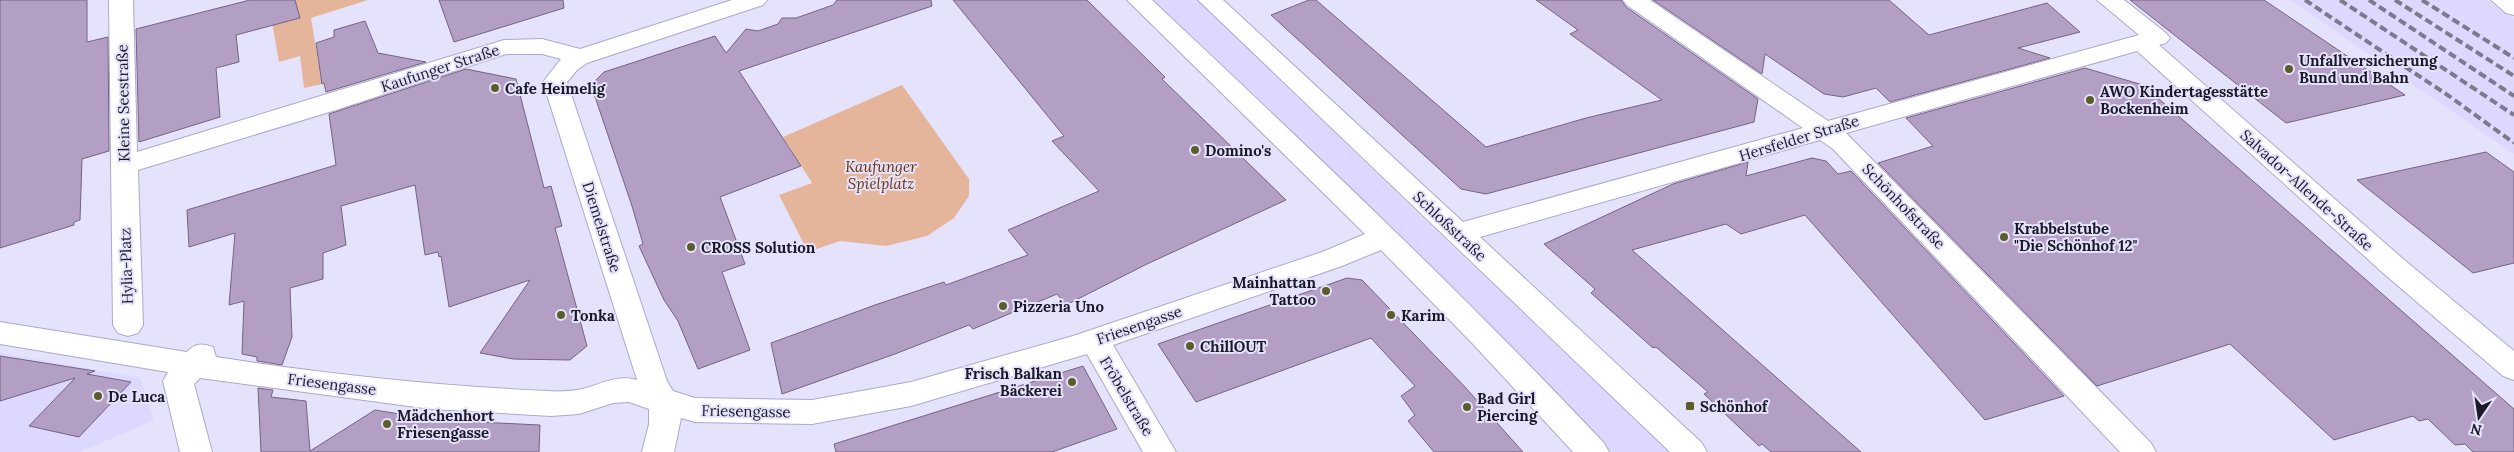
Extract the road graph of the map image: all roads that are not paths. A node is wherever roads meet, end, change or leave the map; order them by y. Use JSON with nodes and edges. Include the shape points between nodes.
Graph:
{"nodes":[{"id":1,"x":121,"y":0,"type":"edge"},
{"id":2,"x":755,"y":0,"type":"edge"},
{"id":3,"x":1139,"y":0,"type":"edge"},
{"id":4,"x":1210,"y":0,"type":"edge"},
{"id":5,"x":1634,"y":0,"type":"edge"},
{"id":6,"x":2109,"y":0,"type":"edge"},
{"id":7,"x":2503,"y":0,"type":"edge"},
{"id":8,"x":2514,"y":8,"type":"edge"},
{"id":9,"x":2141,"y":42,"type":"junction"},
{"id":10,"x":578,"y":58,"type":"junction"},
{"id":11,"x":1823,"y":131,"type":"junction"},
{"id":12,"x":125,"y":165,"type":"junction"},
{"id":13,"x":124,"y":206,"type":"joint"},
{"id":14,"x":1458,"y":233,"type":"junction"},
{"id":15,"x":1385,"y":237,"type":"junction"},
{"id":16,"x":128,"y":325,"type":"dead end"},
{"id":17,"x":0,"y":333,"type":"edge"},
{"id":18,"x":1094,"y":340,"type":"junction"},
{"id":19,"x":200,"y":357,"type":"junction"},
{"id":20,"x":2514,"y":368,"type":"edge"},
{"id":21,"x":664,"y":401,"type":"junction"},
{"id":22,"x":196,"y":452,"type":"edge"},
{"id":23,"x":658,"y":452,"type":"edge"},
{"id":24,"x":1160,"y":452,"type":"edge"},
{"id":25,"x":1593,"y":452,"type":"edge"},
{"id":26,"x":1690,"y":452,"type":"edge"},
{"id":27,"x":2140,"y":452,"type":"edge"}],
"edges":[{"from":1,"to":12,"type":"street","name":"Kleine Seestraße"},
{"from":2,"to":10,"type":"street"},
{"from":3,"to":15,"type":"street"},
{"from":4,"to":14,"type":"street","name":"Schloßstraße"},
{"from":5,"to":11,"type":"street","name":"Schönhofstraße"},
{"from":6,"to":9,"type":"street","via":[[2158,38]]},
{"from":7,"to":8,"type":"street"},
{"from":9,"to":11,"type":"street","name":"Hersfelder Straße"},
{"from":9,"to":20,"type":"street","name":"Salvador-Allende-Straße","via":[[2392,265]]},
{"from":10,"to":12,"type":"street","name":"Kaufunger Straße","via":[[564,50],[504,47]]},
{"from":10,"to":21,"type":"street","name":"Diemelstraße","via":[[555,82],[652,383]]},
{"from":11,"to":14,"type":"street","name":"Hersfelder Straße"},
{"from":11,"to":27,"type":"street","name":"Schönhofstraße","via":[[1842,143]]},
{"from":12,"to":13,"type":"street","name":"Kleine Seestraße"},
{"from":13,"to":16,"type":"street","name":"Hylia-Platz"},
{"from":14,"to":26,"type":"street","name":"Schloßstraße"},
{"from":15,"to":18,"type":"street","name":"Friesengasse","via":[[1332,259]]},
{"from":15,"to":25,"type":"street","via":[[1507,358]]},
{"from":17,"to":19,"type":"street","name":"Friesengasse"},
{"from":18,"to":21,"type":"street","name":"Friesengasse","via":[[911,394],[812,412],[695,410]]},
{"from":18,"to":24,"type":"street","name":"Fröbelstraße"},
{"from":19,"to":21,"type":"street","name":"Friesengasse","via":[[430,397],[551,404],[579,402],[612,391],[629,390]]},
{"from":19,"to":22,"type":"street","via":[[178,381]]},
{"from":21,"to":23,"type":"street","via":[[666,426]]}]}
